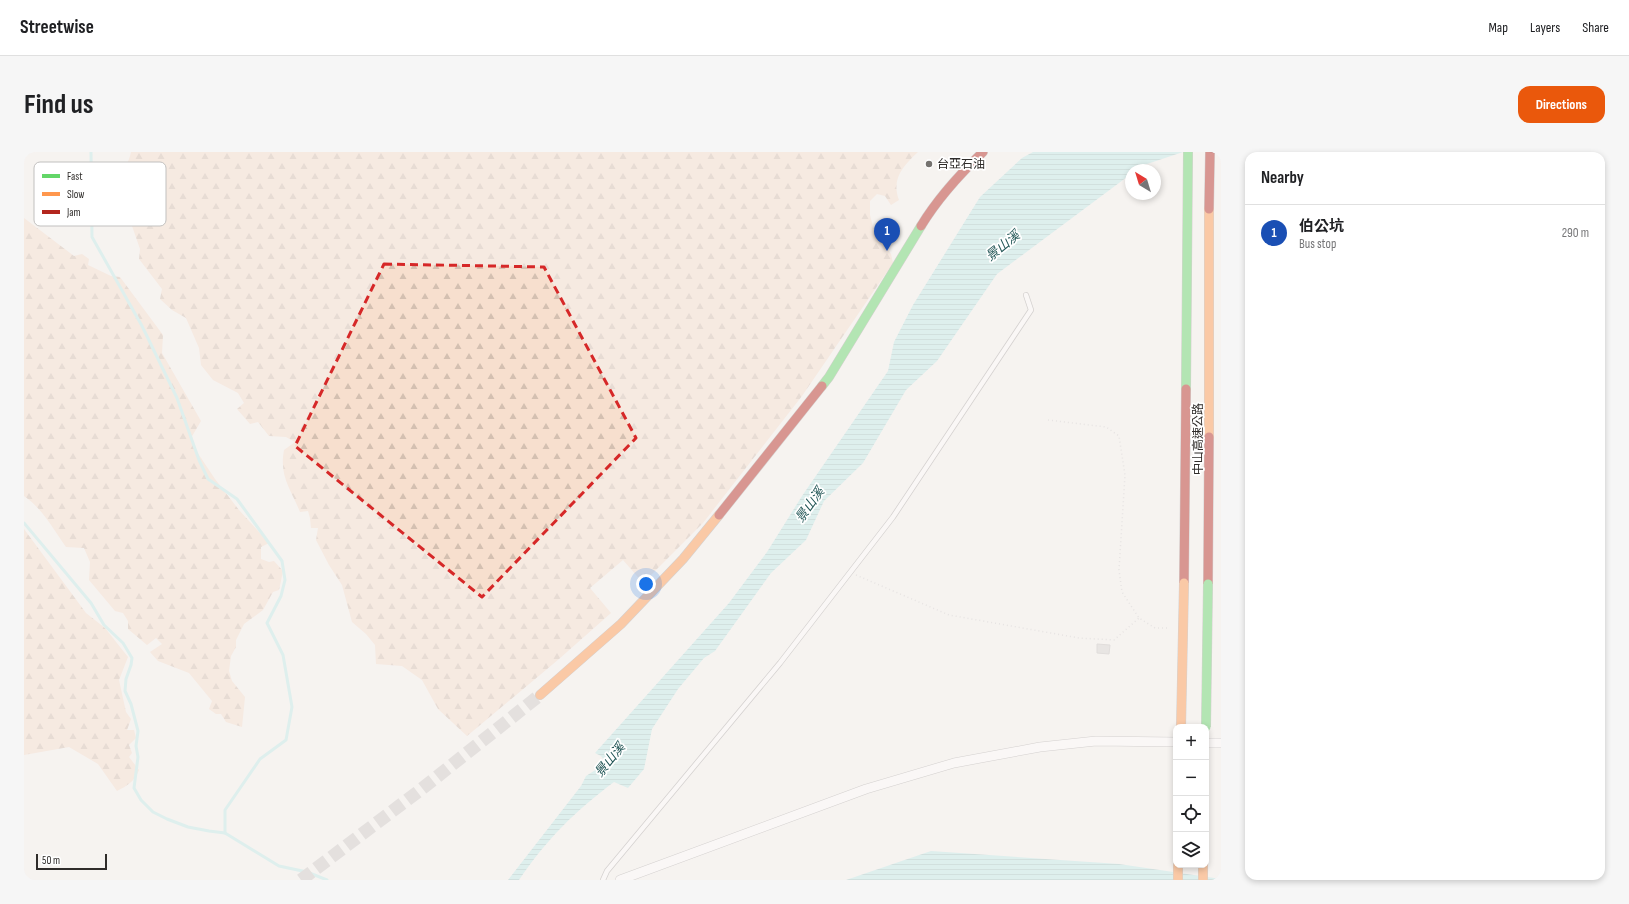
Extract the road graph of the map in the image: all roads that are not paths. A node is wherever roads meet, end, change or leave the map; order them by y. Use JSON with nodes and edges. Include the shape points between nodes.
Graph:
{"nodes":[{"id":1,"x":983,"y":152,"type":"edge"},
{"id":2,"x":1188,"y":152,"type":"edge"},
{"id":3,"x":1210,"y":152,"type":"edge"},
{"id":4,"x":1026,"y":295,"type":"dead end"},
{"id":5,"x":540,"y":695,"type":"tunnel mouth"},
{"id":6,"x":1181,"y":724,"type":"edge"},
{"id":7,"x":1206,"y":724,"type":"edge"},
{"id":8,"x":1173,"y":742,"type":"edge"},
{"id":9,"x":1209,"y":743,"type":"edge"},
{"id":10,"x":1221,"y":743,"type":"edge"},
{"id":11,"x":1178,"y":868,"type":"edge"},
{"id":12,"x":1203,"y":868,"type":"edge"},
{"id":13,"x":603,"y":880,"type":"edge"},
{"id":14,"x":620,"y":880,"type":"edge"},
{"id":15,"x":1178,"y":880,"type":"edge"},
{"id":16,"x":1203,"y":880,"type":"edge"}],
"edges":[{"from":1,"to":5,"type":"main road","via":[[961,173],[928,215],[829,377],[772,450],[683,559],[621,624]]},
{"from":2,"to":6,"type":"main road","name":"中山高速公路","bridge":true},
{"from":3,"to":7,"type":"main road","name":"中山高速公路","bridge":true,"via":[[1210,445]]},
{"from":4,"to":13,"type":"lane","via":[[1031,310],[893,516],[780,663],[607,871]]},
{"from":8,"to":14,"type":"street","via":[[1096,741],[1040,747],[954,763],[866,789]]},
{"from":9,"to":10,"type":"street"},
{"from":11,"to":15,"type":"main road"},
{"from":12,"to":16,"type":"main road"}]}
